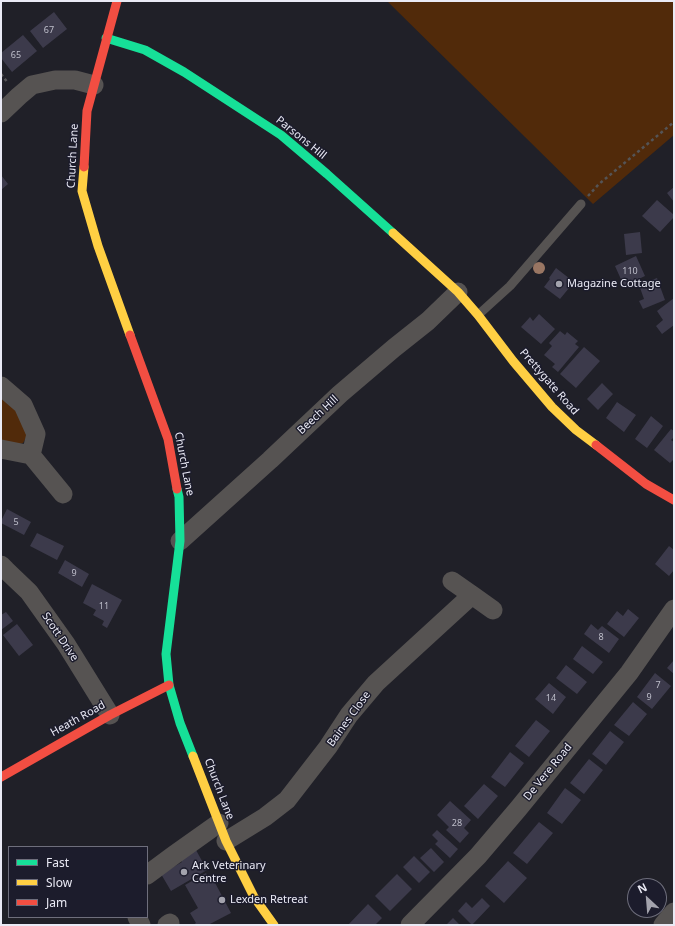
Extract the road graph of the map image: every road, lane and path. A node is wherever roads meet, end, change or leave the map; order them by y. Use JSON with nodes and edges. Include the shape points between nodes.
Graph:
{"nodes":[{"id":1,"x":116,"y":1,"type":"edge"},
{"id":2,"x":106,"y":38,"type":"junction"},
{"id":3,"x":94,"y":84,"type":"junction"},
{"id":4,"x":1,"y":113,"type":"edge"},
{"id":5,"x":674,"y":122,"type":"edge"},
{"id":6,"x":581,"y":204,"type":"joint"},
{"id":7,"x":458,"y":292,"type":"junction"},
{"id":8,"x":478,"y":315,"type":"junction"},
{"id":9,"x":1,"y":386,"type":"edge"},
{"id":10,"x":1,"y":449,"type":"edge"},
{"id":11,"x":31,"y":454,"type":"junction"},
{"id":12,"x":63,"y":494,"type":"dead end"},
{"id":13,"x":674,"y":500,"type":"edge"},
{"id":14,"x":180,"y":541,"type":"junction"},
{"id":15,"x":1,"y":565,"type":"edge"},
{"id":16,"x":452,"y":581,"type":"dead end"},
{"id":17,"x":472,"y":595,"type":"junction"},
{"id":18,"x":674,"y":609,"type":"edge"},
{"id":19,"x":493,"y":610,"type":"dead end"},
{"id":20,"x":169,"y":685,"type":"junction"},
{"id":21,"x":110,"y":715,"type":"junction"},
{"id":22,"x":1,"y":777,"type":"edge"},
{"id":23,"x":222,"y":832,"type":"junction"},
{"id":24,"x":148,"y":874,"type":"edge"},
{"id":25,"x":674,"y":912,"type":"edge"},
{"id":26,"x":274,"y":925,"type":"edge"},
{"id":27,"x":410,"y":925,"type":"edge"},
{"id":28,"x":663,"y":925,"type":"edge"}],
"edges":[{"from":1,"to":2,"type":"street","name":"Church Lane"},
{"from":2,"to":3,"type":"street","name":"Church Lane"},
{"from":2,"to":7,"type":"street","name":"Parsons Hill","via":[[145,50],[184,72],[281,135]]},
{"from":3,"to":4,"type":"street","via":[[76,80],[55,80],[32,85]]},
{"from":3,"to":14,"type":"street","name":"Church Lane","via":[[87,111],[82,191],[98,246],[168,439],[179,497]]},
{"from":5,"to":6,"type":"path","via":[[599,184]]},
{"from":6,"to":8,"type":"lane","via":[[510,286]]},
{"from":7,"to":8,"type":"street","name":"Prettygate Road"},
{"from":7,"to":14,"type":"street","name":"Beech Hill","via":[[428,321],[340,394]]},
{"from":8,"to":13,"type":"street","name":"Prettygate Road","via":[[552,407],[576,430],[646,484]]},
{"from":9,"to":11,"type":"street","via":[[23,405],[36,434]]},
{"from":10,"to":11,"type":"street"},
{"from":11,"to":12,"type":"street"},
{"from":14,"to":20,"type":"street","name":"Church Lane","via":[[166,654]]},
{"from":15,"to":21,"type":"street","name":"Scott Drive","via":[[29,592],[66,644]]},
{"from":16,"to":17,"type":"street"},
{"from":17,"to":19,"type":"street"},
{"from":17,"to":23,"type":"street","name":"Baines Close","via":[[376,683],[349,715],[287,800],[265,817]]},
{"from":18,"to":27,"type":"street","name":"De Vere Road","via":[[629,673],[478,856]]},
{"from":20,"to":21,"type":"street","name":"Heath Road"},
{"from":20,"to":23,"type":"street","name":"Church Lane","via":[[180,723]]},
{"from":21,"to":22,"type":"street","name":"Heath Road"},
{"from":23,"to":24,"type":"street","name":"Baines Close","via":[[174,855]]},
{"from":23,"to":26,"type":"street","name":"Church Lane","via":[[254,897]]},
{"from":25,"to":28,"type":"street"}]}
